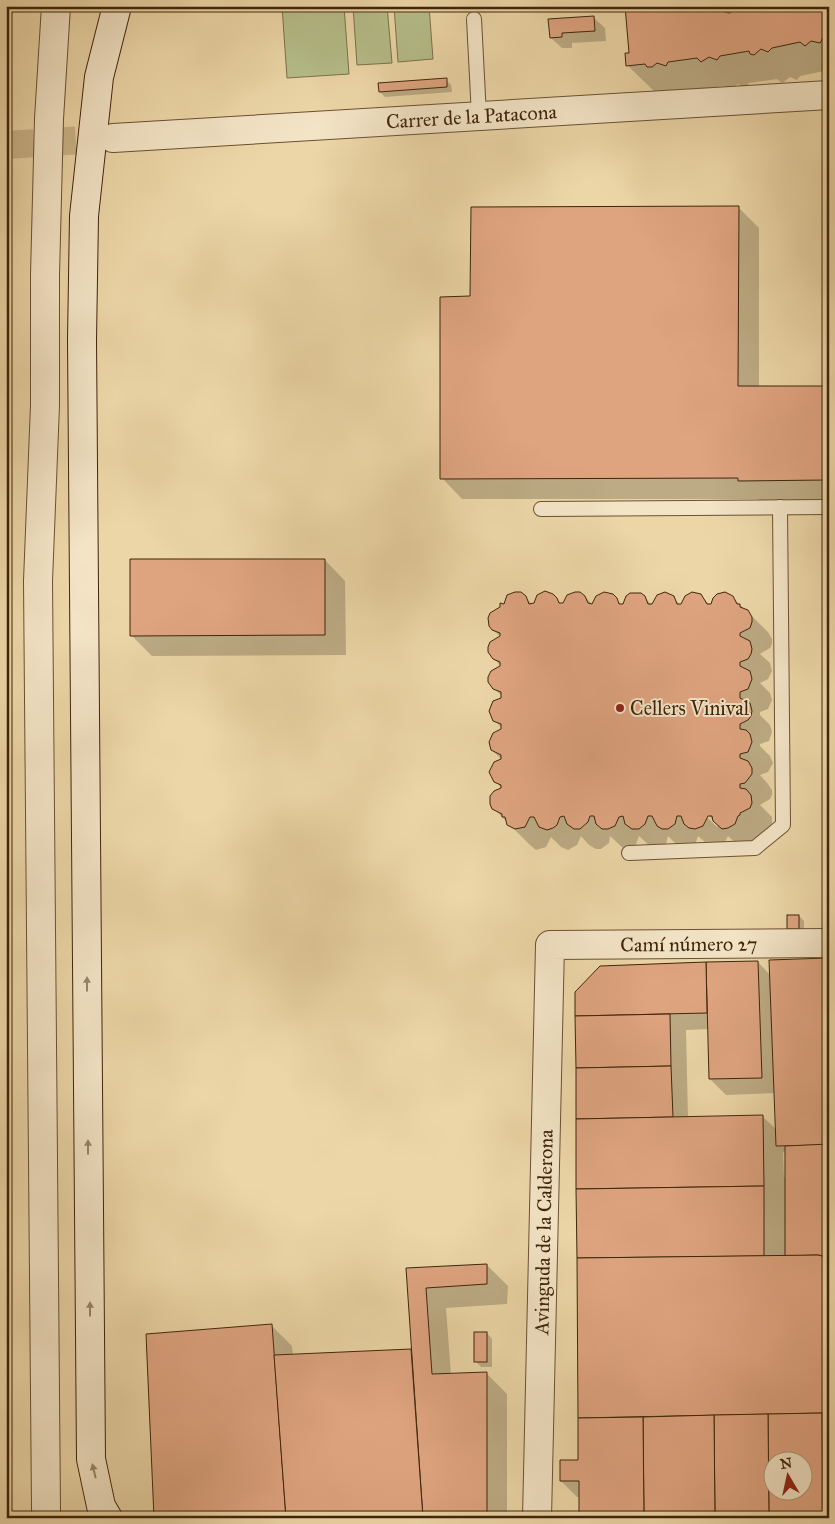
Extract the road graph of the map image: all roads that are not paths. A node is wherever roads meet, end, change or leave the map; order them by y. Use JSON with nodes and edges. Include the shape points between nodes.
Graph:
{"nodes":[{"id":1,"x":56,"y":6,"type":"edge"},
{"id":2,"x":117,"y":6,"type":"edge"},
{"id":3,"x":474,"y":18,"type":"dead end"},
{"id":4,"x":829,"y":95,"type":"edge"},
{"id":5,"x":479,"y":116,"type":"junction"},
{"id":6,"x":114,"y":138,"type":"tunnel mouth"},
{"id":7,"x":780,"y":507,"type":"junction"},
{"id":8,"x":829,"y":507,"type":"edge"},
{"id":9,"x":541,"y":509,"type":"dead end"},
{"id":10,"x":629,"y":853,"type":"dead end"},
{"id":11,"x":829,"y":943,"type":"edge"},
{"id":12,"x":550,"y":945,"type":"joint"},
{"id":13,"x":46,"y":1509,"type":"dead end"},
{"id":14,"x":108,"y":1518,"type":"edge"},
{"id":15,"x":537,"y":1518,"type":"edge"}],
"edges":[{"from":1,"to":13,"type":"street","via":[[49,119],[38,581]]},
{"from":14,"to":2,"type":"street","one_way":true,"via":[[91,1459],[82,340],[84,216],[99,77]]},
{"from":3,"to":5,"type":"lane"},
{"from":4,"to":5,"type":"street","name":"Carrer de la Patacona"},
{"from":5,"to":6,"type":"street","name":"Carrer de la Patacona"},
{"from":7,"to":8,"type":"lane"},
{"from":7,"to":9,"type":"lane"},
{"from":7,"to":10,"type":"lane","via":[[783,825],[755,848]]},
{"from":11,"to":12,"type":"street","name":"Camí número 27"},
{"from":12,"to":15,"type":"street","name":"Avinguda de la Calderona"}]}
